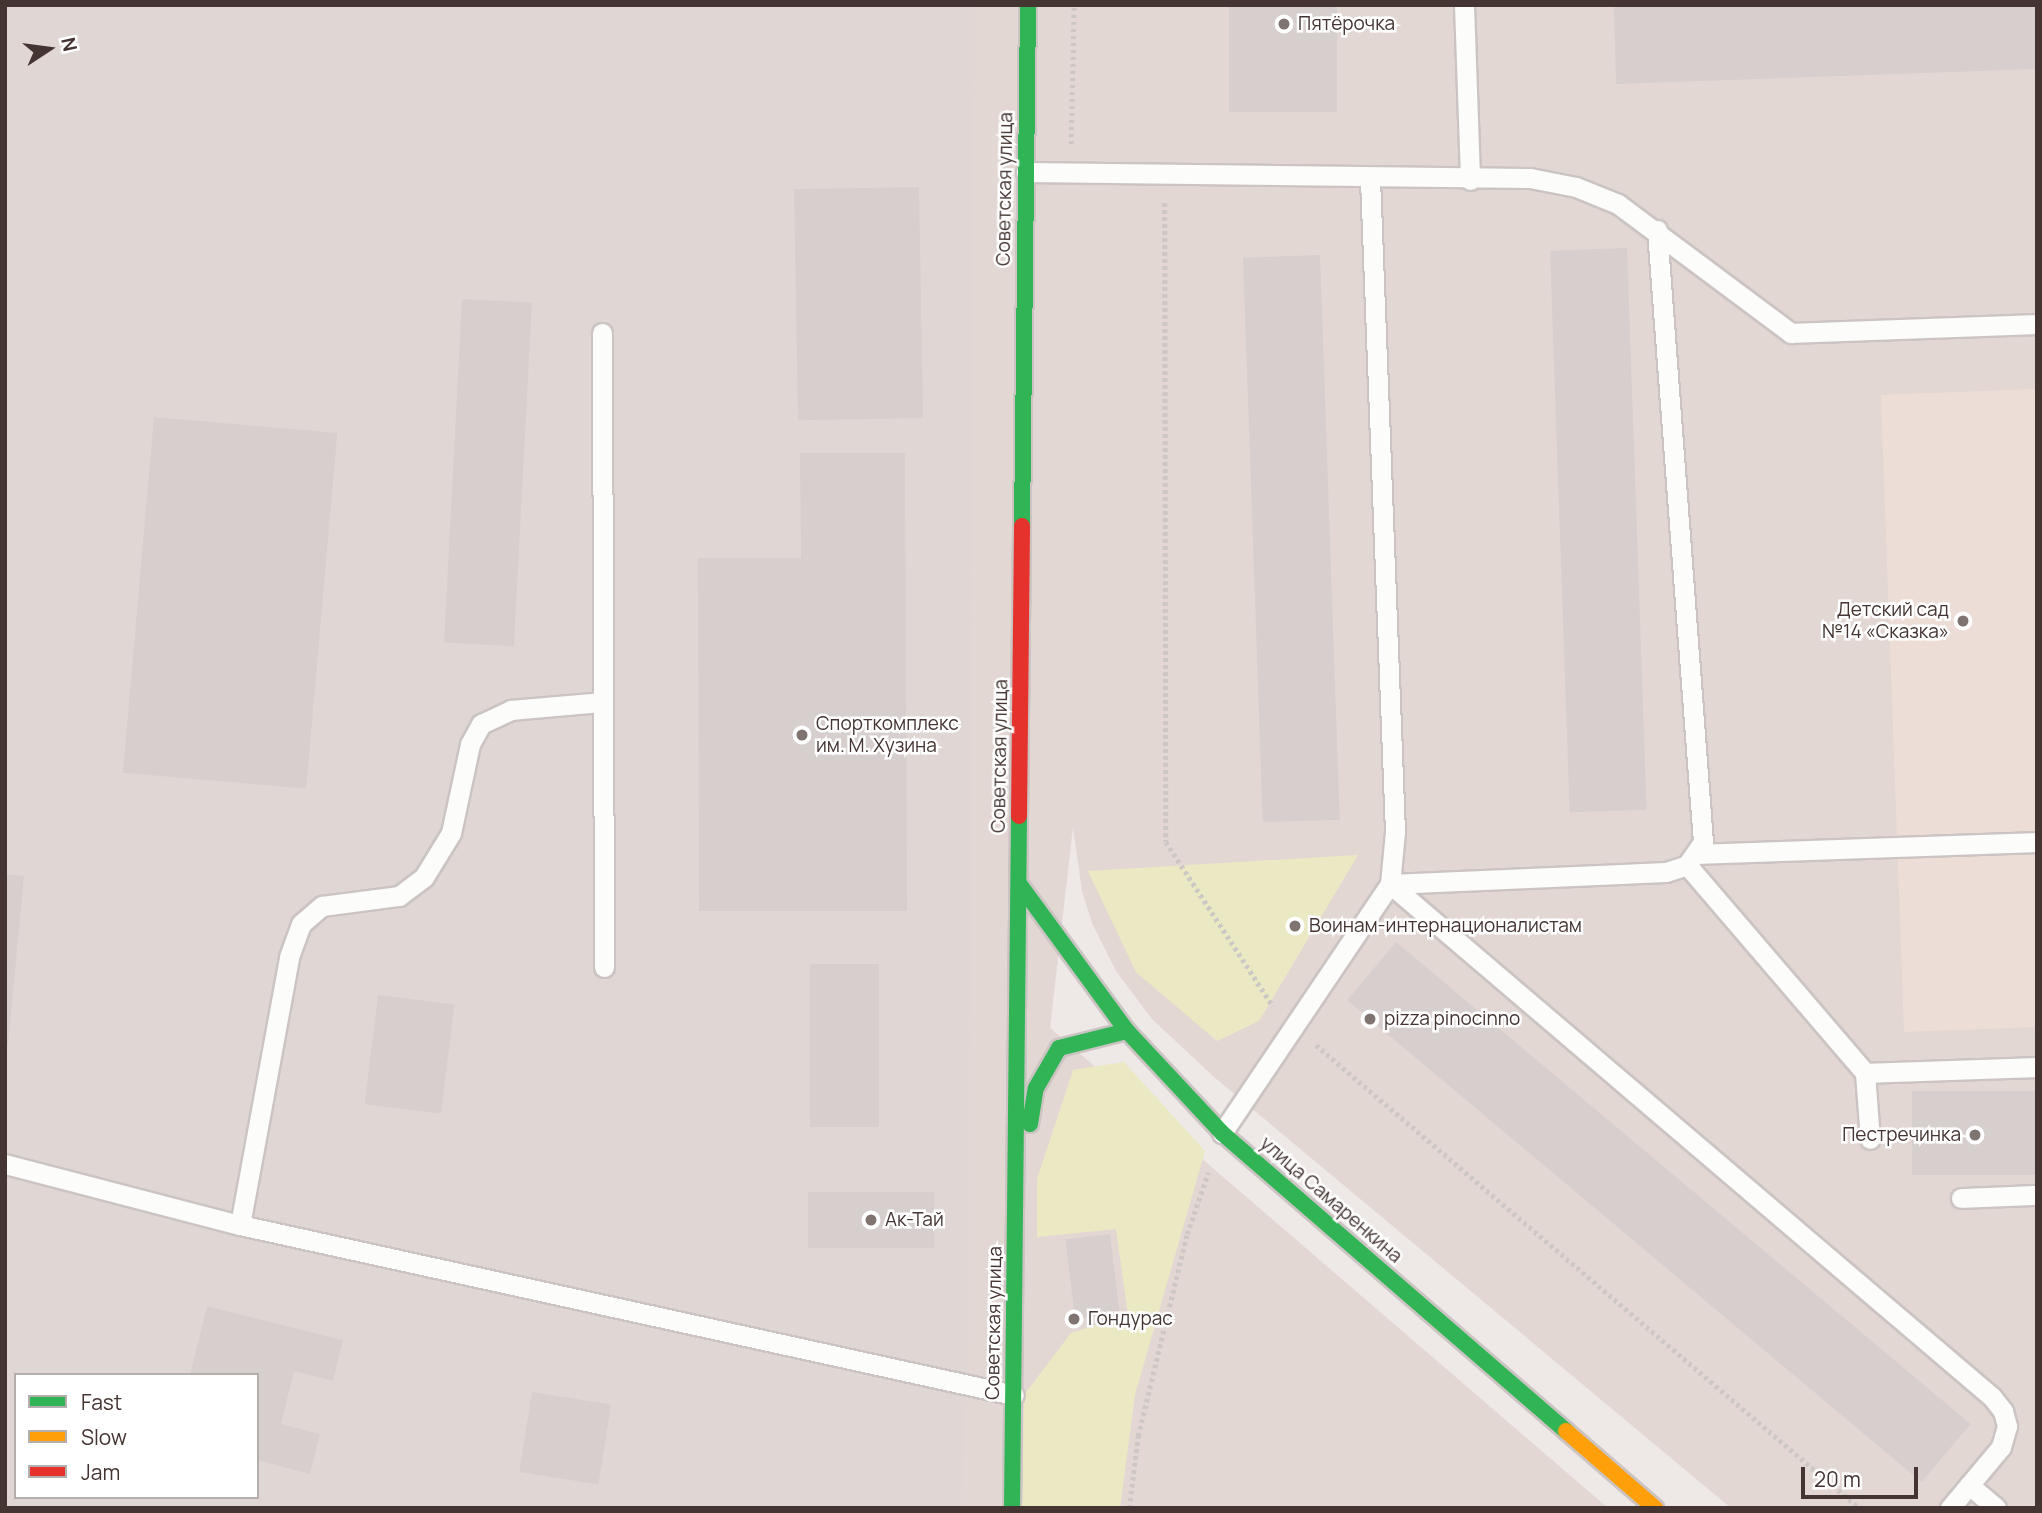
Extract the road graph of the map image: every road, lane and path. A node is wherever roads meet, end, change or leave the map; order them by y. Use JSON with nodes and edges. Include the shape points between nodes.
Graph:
{"nodes":[{"id":1,"x":1028,"y":5,"type":"edge"},
{"id":2,"x":1074,"y":5,"type":"edge"},
{"id":3,"x":1464,"y":5,"type":"edge"},
{"id":4,"x":1026,"y":172,"type":"junction"},
{"id":5,"x":1070,"y":173,"type":"junction"},
{"id":6,"x":1165,"y":174,"type":"junction"},
{"id":7,"x":1370,"y":178,"type":"junction"},
{"id":8,"x":1470,"y":180,"type":"junction"},
{"id":9,"x":1657,"y":230,"type":"junction"},
{"id":10,"x":2037,"y":324,"type":"edge"},
{"id":11,"x":603,"y":333,"type":"dead end"},
{"id":12,"x":603,"y":702,"type":"junction"},
{"id":13,"x":2037,"y":842,"type":"edge"},
{"id":14,"x":1692,"y":859,"type":"junction"},
{"id":15,"x":1390,"y":884,"type":"junction"},
{"id":16,"x":1020,"y":885,"type":"junction"},
{"id":17,"x":604,"y":967,"type":"dead end"},
{"id":18,"x":1295,"y":1027,"type":"junction"},
{"id":19,"x":1127,"y":1031,"type":"junction"},
{"id":20,"x":2037,"y":1067,"type":"edge"},
{"id":21,"x":1865,"y":1073,"type":"junction"},
{"id":22,"x":1222,"y":1133,"type":"junction"},
{"id":23,"x":1870,"y":1139,"type":"dead end"},
{"id":24,"x":5,"y":1164,"type":"edge"},
{"id":25,"x":2037,"y":1195,"type":"edge"},
{"id":26,"x":1016,"y":1198,"type":"junction"},
{"id":27,"x":1961,"y":1198,"type":"dead end"},
{"id":28,"x":240,"y":1225,"type":"junction"},
{"id":29,"x":1014,"y":1395,"type":"junction"},
{"id":30,"x":1969,"y":1485,"type":"junction"},
{"id":31,"x":1012,"y":1508,"type":"edge"},
{"id":32,"x":1129,"y":1508,"type":"edge"},
{"id":33,"x":1656,"y":1508,"type":"edge"},
{"id":34,"x":1859,"y":1508,"type":"edge"},
{"id":35,"x":1950,"y":1508,"type":"edge"},
{"id":36,"x":1996,"y":1508,"type":"edge"}],
"edges":[{"from":1,"to":4,"type":"main road","name":"Советская улица"},
{"from":2,"to":5,"type":"path"},
{"from":3,"to":8,"type":"lane"},
{"from":4,"to":5,"type":"lane"},
{"from":4,"to":16,"type":"main road","name":"Советская улица"},
{"from":5,"to":6,"type":"lane"},
{"from":6,"to":7,"type":"lane"},
{"from":6,"to":18,"type":"path","via":[[1166,842],[1278,1014]]},
{"from":7,"to":8,"type":"lane"},
{"from":7,"to":15,"type":"lane","via":[[1395,832]]},
{"from":8,"to":9,"type":"lane","via":[[1530,178],[1576,187],[1618,204]]},
{"from":9,"to":10,"type":"lane","via":[[1791,333]]},
{"from":9,"to":14,"type":"lane","via":[[1704,830]]},
{"from":11,"to":12,"type":"lane"},
{"from":12,"to":17,"type":"lane"},
{"from":12,"to":28,"type":"lane","via":[[511,710],[481,724],[470,744],[452,834],[424,877],[399,896],[322,906],[301,923],[289,957]]},
{"from":13,"to":14,"type":"lane"},
{"from":14,"to":15,"type":"lane","via":[[1666,872]]},
{"from":14,"to":21,"type":"lane"},
{"from":15,"to":18,"type":"lane"},
{"from":15,"to":30,"type":"lane","via":[[1992,1397],[2007,1426],[2001,1447]]},
{"from":16,"to":19,"type":"main road","name":"улица Самаренкина"},
{"from":16,"to":26,"type":"main road","name":"Советская улица"},
{"from":18,"to":22,"type":"lane"},
{"from":18,"to":34,"type":"path"},
{"from":19,"to":22,"type":"main road","name":"улица Самаренкина"},
{"from":19,"to":26,"type":"main road","via":[[1059,1048],[1036,1088]]},
{"from":20,"to":21,"type":"lane"},
{"from":21,"to":23,"type":"lane"},
{"from":22,"to":32,"type":"path","via":[[1187,1234],[1138,1436]]},
{"from":22,"to":33,"type":"main road","name":"улица Самаренкина"},
{"from":24,"to":28,"type":"lane"},
{"from":25,"to":27,"type":"lane"},
{"from":26,"to":29,"type":"main road","name":"Советская улица"},
{"from":28,"to":29,"type":"lane"},
{"from":29,"to":31,"type":"main road","name":"Советская улица"},
{"from":30,"to":35,"type":"lane"},
{"from":30,"to":36,"type":"lane"}]}
